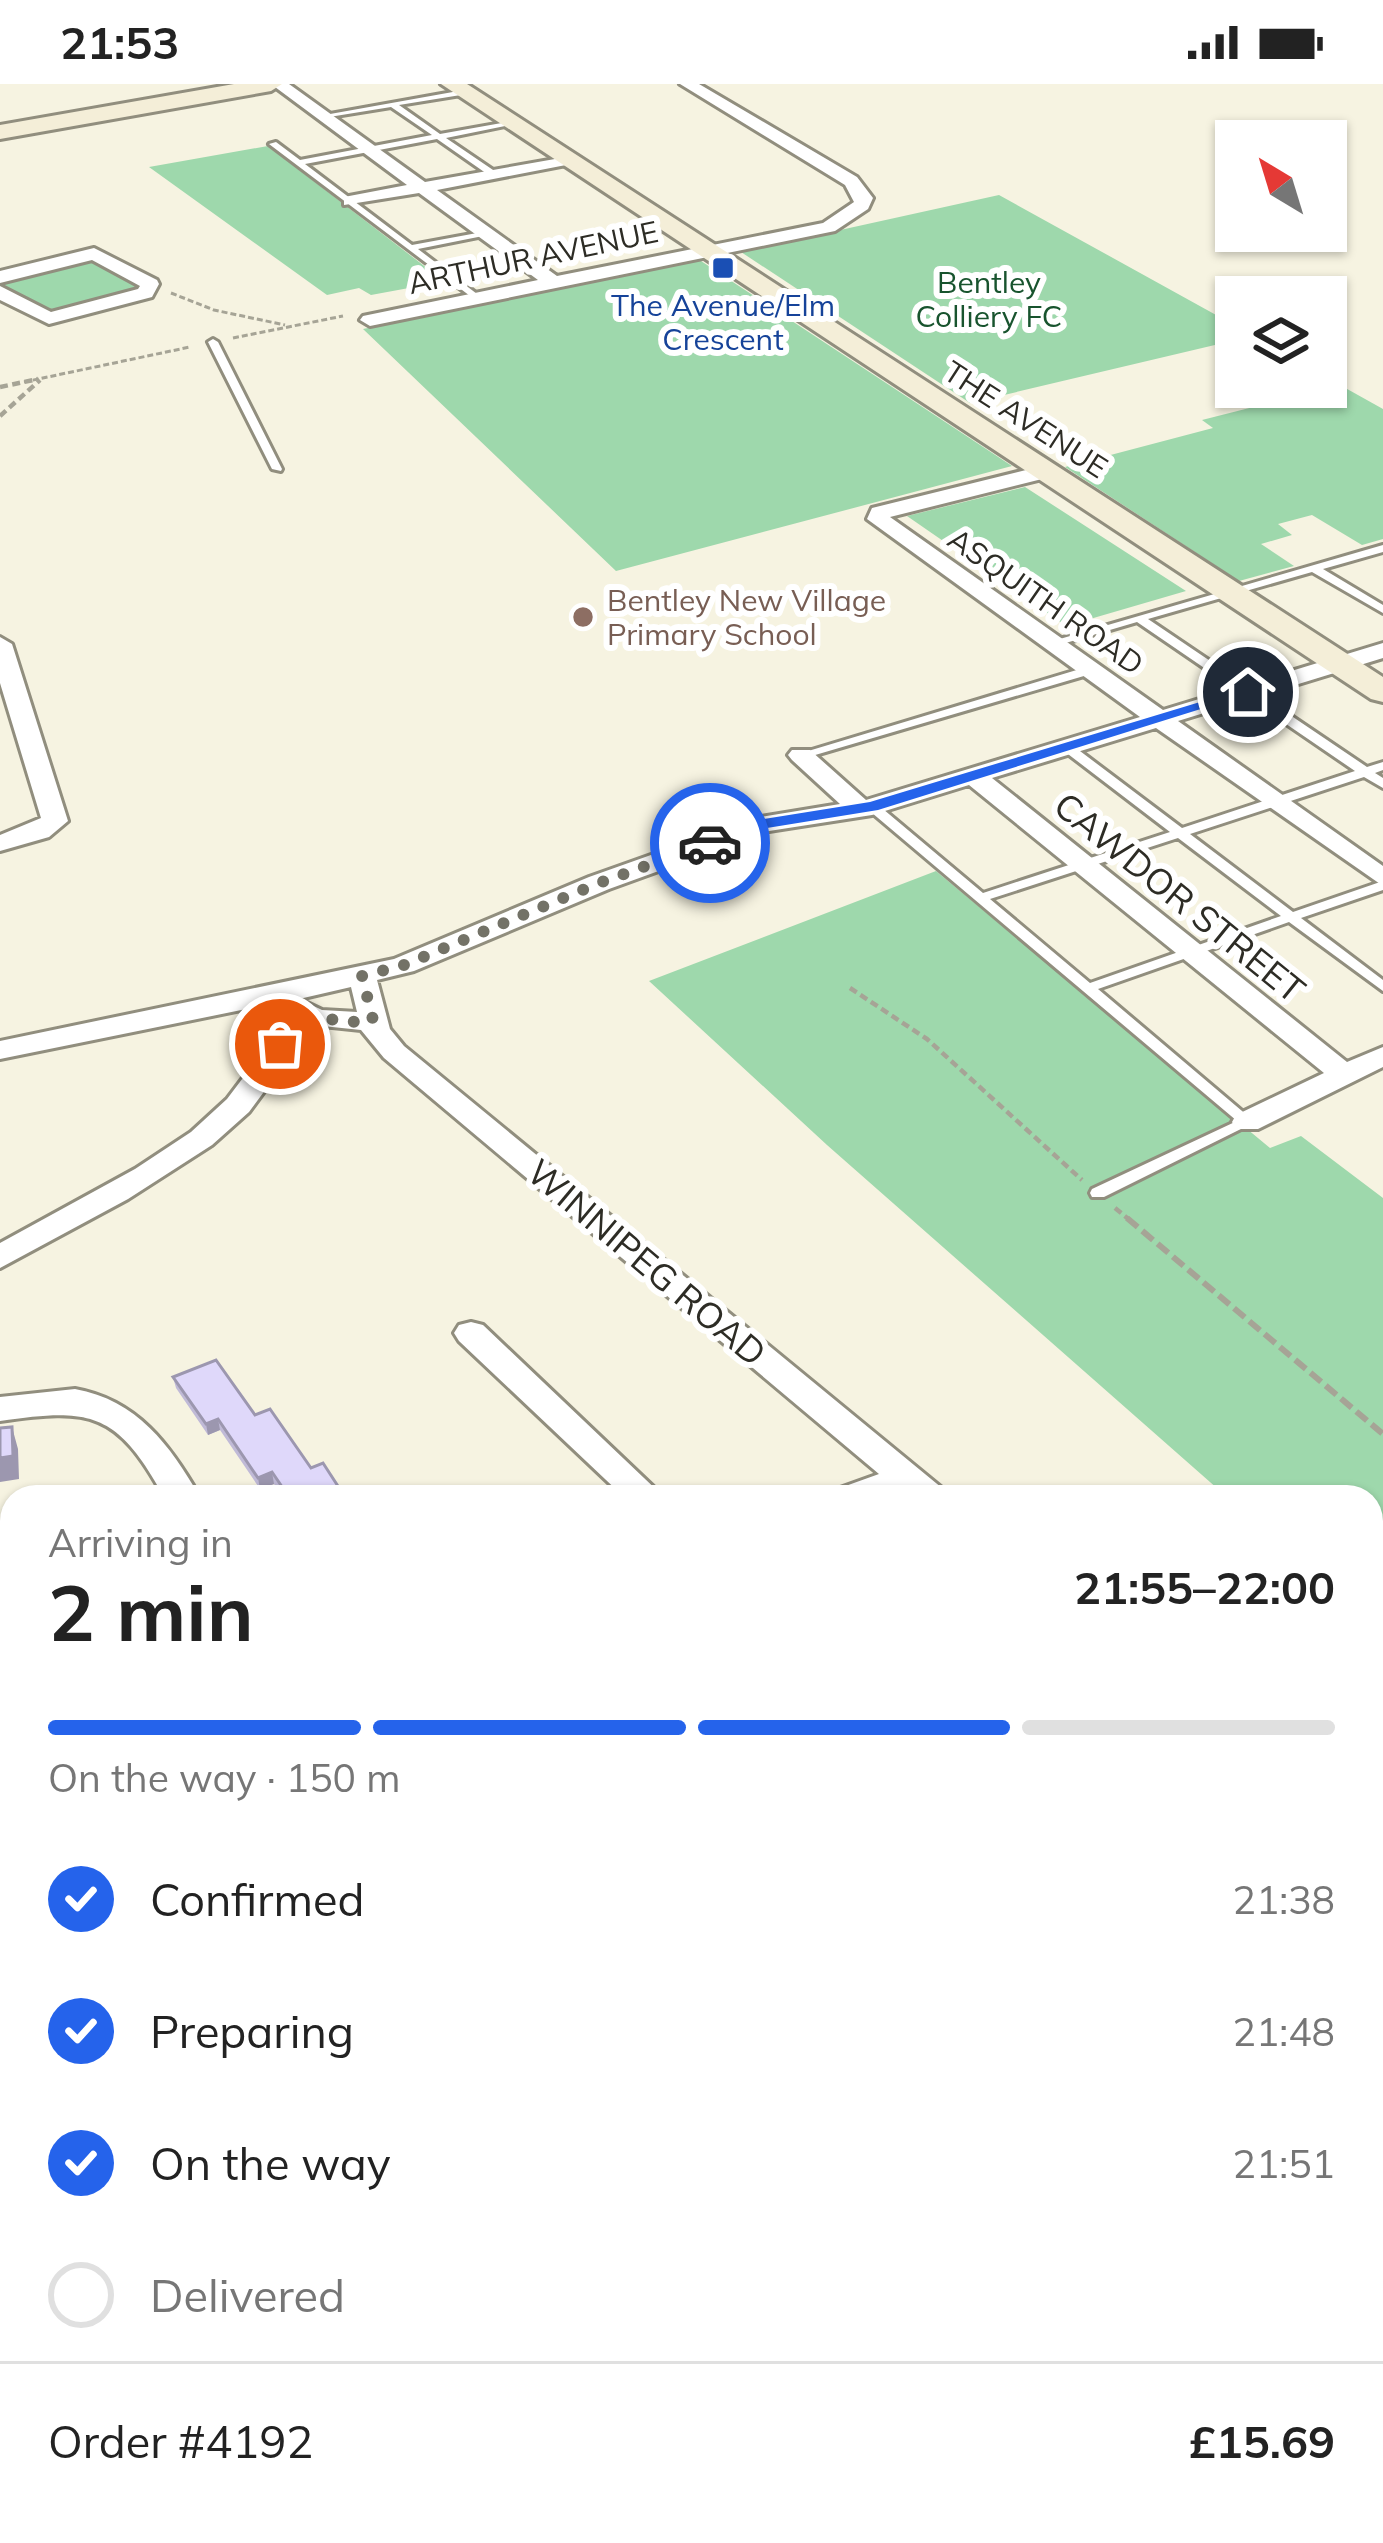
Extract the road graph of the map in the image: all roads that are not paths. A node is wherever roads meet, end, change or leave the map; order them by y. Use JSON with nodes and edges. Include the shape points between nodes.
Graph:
{"nodes":[{"id":1,"x":275,"y":84,"type":"edge"},
{"id":2,"x":688,"y":84,"type":"edge"},
{"id":3,"x":458,"y":88,"type":"edge"},
{"id":4,"x":392,"y":104,"type":"junction"},
{"id":5,"x":323,"y":116,"type":"junction"},
{"id":6,"x":510,"y":123,"type":"junction"},
{"id":7,"x":0,"y":132,"type":"edge"},
{"id":8,"x":438,"y":136,"type":"junction"},
{"id":9,"x":273,"y":144,"type":"dead end"},
{"id":10,"x":370,"y":149,"type":"junction"},
{"id":11,"x":566,"y":160,"type":"junction"},
{"id":12,"x":298,"y":163,"type":"junction"},
{"id":13,"x":493,"y":174,"type":"junction"},
{"id":14,"x":423,"y":188,"type":"junction"},
{"id":15,"x":350,"y":201,"type":"junction"},
{"id":16,"x":485,"y":233,"type":"junction"},
{"id":17,"x":411,"y":248,"type":"junction"},
{"id":18,"x":709,"y":251,"type":"junction"},
{"id":19,"x":0,"y":277,"type":"edge"},
{"id":20,"x":554,"y":283,"type":"junction"},
{"id":21,"x":4,"y":298,"type":"edge"},
{"id":22,"x":478,"y":299,"type":"junction"},
{"id":23,"x":370,"y":320,"type":"dead end"},
{"id":24,"x":213,"y":342,"type":"dead end"},
{"id":25,"x":277,"y":469,"type":"dead end"},
{"id":26,"x":1046,"y":471,"type":"junction"},
{"id":27,"x":1383,"y":548,"type":"edge"},
{"id":28,"x":1314,"y":568,"type":"junction"},
{"id":29,"x":1231,"y":591,"type":"junction"},
{"id":30,"x":1383,"y":610,"type":"edge"},
{"id":31,"x":1139,"y":618,"type":"junction"},
{"id":32,"x":1052,"y":643,"type":"junction"},
{"id":33,"x":0,"y":644,"type":"edge"},
{"id":34,"x":1383,"y":650,"type":"edge"},
{"id":35,"x":1339,"y":663,"type":"junction"},
{"id":36,"x":1090,"y":670,"type":"junction"},
{"id":37,"x":1248,"y":692,"type":"junction"},
{"id":38,"x":1383,"y":692,"type":"edge"},
{"id":39,"x":1161,"y":719,"type":"junction"},
{"id":40,"x":1068,"y":748,"type":"junction"},
{"id":41,"x":801,"y":755,"type":"joint"},
{"id":42,"x":1383,"y":766,"type":"edge"},
{"id":43,"x":1365,"y":772,"type":"junction"},
{"id":44,"x":974,"y":777,"type":"junction"},
{"id":45,"x":1383,"y":784,"type":"edge"},
{"id":46,"x":1275,"y":801,"type":"junction"},
{"id":47,"x":863,"y":809,"type":"junction"},
{"id":48,"x":1178,"y":832,"type":"junction"},
{"id":49,"x":0,"y":843,"type":"edge"},
{"id":50,"x":1082,"y":864,"type":"junction"},
{"id":51,"x":1383,"y":881,"type":"edge"},
{"id":52,"x":981,"y":898,"type":"junction"},
{"id":53,"x":1290,"y":917,"type":"junction"},
{"id":54,"x":1191,"y":952,"type":"junction"},
{"id":55,"x":362,"y":976,"type":"junction"},
{"id":56,"x":1383,"y":987,"type":"edge"},
{"id":57,"x":1088,"y":988,"type":"junction"},
{"id":58,"x":294,"y":1005,"type":"junction"},
{"id":59,"x":373,"y":1020,"type":"junction"},
{"id":60,"x":0,"y":1050,"type":"edge"},
{"id":61,"x":1383,"y":1056,"type":"edge"},
{"id":62,"x":1342,"y":1073,"type":"junction"},
{"id":63,"x":1247,"y":1122,"type":"junction"},
{"id":64,"x":1098,"y":1193,"type":"dead end"},
{"id":65,"x":0,"y":1257,"type":"edge"},
{"id":66,"x":471,"y":1333,"type":"dead end"},
{"id":67,"x":0,"y":1409,"type":"edge"},
{"id":68,"x":173,"y":1485,"type":"edge"},
{"id":69,"x":633,"y":1485,"type":"edge"},
{"id":70,"x":916,"y":1485,"type":"edge"}],
"edges":[{"from":1,"to":5,"type":"street"},
{"from":1,"to":7,"type":"street"},
{"from":2,"to":18,"type":"street","name":"ARTHUR AVENUE","via":[[851,182],[864,198],[829,227]]},
{"from":3,"to":4,"type":"lane"},
{"from":3,"to":6,"type":"street","name":"THE AVENUE"},
{"from":4,"to":5,"type":"lane"},
{"from":4,"to":8,"type":"lane"},
{"from":5,"to":10,"type":"street"},
{"from":6,"to":8,"type":"lane"},
{"from":6,"to":11,"type":"street","name":"THE AVENUE"},
{"from":8,"to":10,"type":"lane"},
{"from":8,"to":13,"type":"lane"},
{"from":9,"to":12,"type":"lane"},
{"from":10,"to":12,"type":"lane"},
{"from":10,"to":14,"type":"street"},
{"from":11,"to":13,"type":"street"},
{"from":11,"to":18,"type":"street","name":"THE AVENUE"},
{"from":12,"to":15,"type":"lane"},
{"from":13,"to":14,"type":"street"},
{"from":14,"to":15,"type":"street"},
{"from":14,"to":16,"type":"street"},
{"from":15,"to":17,"type":"lane"},
{"from":16,"to":17,"type":"lane"},
{"from":16,"to":20,"type":"street"},
{"from":17,"to":22,"type":"lane"},
{"from":18,"to":20,"type":"street","name":"ARTHUR AVENUE"},
{"from":18,"to":26,"type":"street","name":"THE AVENUE"},
{"from":19,"to":21,"type":"street","via":[[94,254],[150,290],[49,318]]},
{"from":20,"to":22,"type":"street","name":"ARTHUR AVENUE"},
{"from":22,"to":23,"type":"street","name":"ARTHUR AVENUE"},
{"from":24,"to":25,"type":"lane"},
{"from":26,"to":29,"type":"street","name":"THE AVENUE"},
{"from":26,"to":32,"type":"street","name":"ASQUITH ROAD","via":[[878,515]]},
{"from":27,"to":28,"type":"lane"},
{"from":28,"to":29,"type":"lane"},
{"from":28,"to":30,"type":"lane"},
{"from":29,"to":31,"type":"lane"},
{"from":29,"to":35,"type":"street","name":"THE AVENUE"},
{"from":31,"to":32,"type":"lane"},
{"from":31,"to":37,"type":"lane"},
{"from":32,"to":36,"type":"street","name":"ASQUITH ROAD"},
{"from":33,"to":49,"type":"street","via":[[55,821]]},
{"from":34,"to":35,"type":"street"},
{"from":35,"to":37,"type":"street"},
{"from":35,"to":38,"type":"street","name":"THE AVENUE"},
{"from":36,"to":39,"type":"street","name":"ASQUITH ROAD"},
{"from":36,"to":41,"type":"lane"},
{"from":37,"to":39,"type":"street"},
{"from":37,"to":43,"type":"lane"},
{"from":39,"to":40,"type":"street"},
{"from":39,"to":46,"type":"street","name":"ASQUITH ROAD"},
{"from":40,"to":44,"type":"street"},
{"from":40,"to":48,"type":"lane"},
{"from":41,"to":47,"type":"street"},
{"from":42,"to":43,"type":"lane"},
{"from":43,"to":45,"type":"lane"},
{"from":43,"to":46,"type":"lane"},
{"from":44,"to":47,"type":"street"},
{"from":44,"to":50,"type":"street","name":"CAWDOR STREET"},
{"from":46,"to":48,"type":"lane"},
{"from":46,"to":51,"type":"street","name":"ASQUITH ROAD"},
{"from":47,"to":52,"type":"lane"},
{"from":47,"to":55,"type":"street","via":[[764,824]]},
{"from":48,"to":50,"type":"lane"},
{"from":48,"to":53,"type":"lane"},
{"from":50,"to":52,"type":"lane"},
{"from":50,"to":54,"type":"street","name":"CAWDOR STREET"},
{"from":51,"to":53,"type":"lane"},
{"from":52,"to":57,"type":"lane"},
{"from":53,"to":54,"type":"lane"},
{"from":53,"to":56,"type":"lane"},
{"from":54,"to":57,"type":"lane"},
{"from":54,"to":62,"type":"street","name":"CAWDOR STREET"},
{"from":55,"to":58,"type":"street"},
{"from":55,"to":59,"type":"street","name":"WINNIPEG ROAD"},
{"from":57,"to":63,"type":"lane"},
{"from":58,"to":59,"type":"street","via":[[351,1022]]},
{"from":58,"to":60,"type":"street"},
{"from":58,"to":65,"type":"street","via":[[230,1114],[157,1169]]},
{"from":59,"to":70,"type":"street","name":"WINNIPEG ROAD","via":[[394,1052]]},
{"from":61,"to":62,"type":"street"},
{"from":62,"to":63,"type":"street"},
{"from":63,"to":64,"type":"lane"},
{"from":66,"to":69,"type":"street"},
{"from":67,"to":68,"type":"street","via":[[77,1400],[105,1407]]}]}
